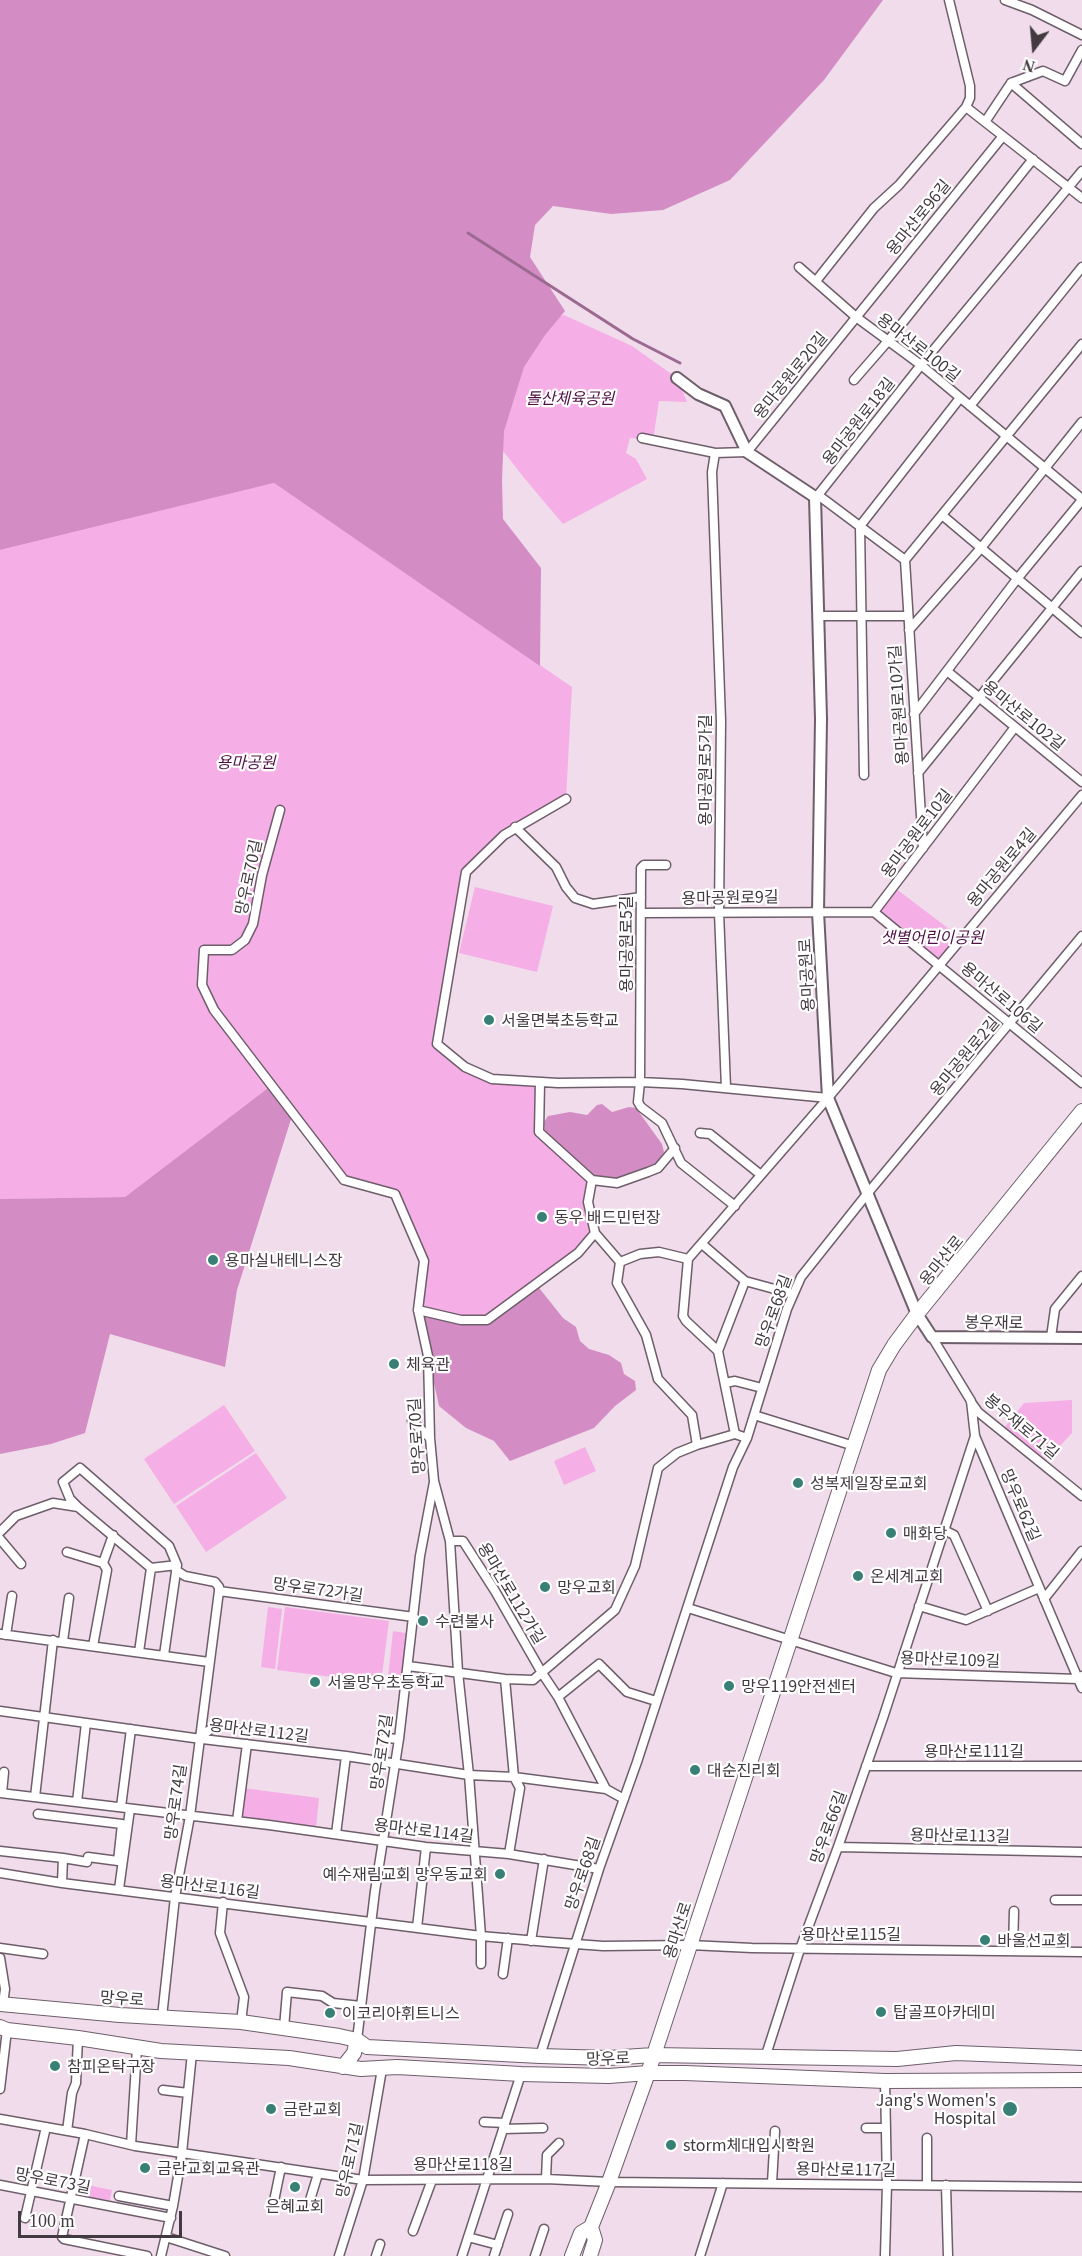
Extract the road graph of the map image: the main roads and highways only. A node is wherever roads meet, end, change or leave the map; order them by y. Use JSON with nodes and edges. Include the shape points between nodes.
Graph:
{"nodes":[{"id":1,"x":1082,"y":1111,"type":"edge"},
{"id":2,"x":1,"y":2004,"type":"edge"},
{"id":3,"x":4,"y":2029,"type":"edge"},
{"id":4,"x":357,"y":2040,"type":"junction"},
{"id":5,"x":653,"y":2055,"type":"junction"},
{"id":6,"x":1082,"y":2058,"type":"edge"},
{"id":7,"x":343,"y":2067,"type":"junction"},
{"id":8,"x":648,"y":2073,"type":"junction"},
{"id":9,"x":1082,"y":2080,"type":"edge"},
{"id":10,"x":591,"y":2227,"type":"junction"},
{"id":11,"x":572,"y":2256,"type":"edge"},
{"id":12,"x":590,"y":2256,"type":"edge"}],
"edges":[{"from":1,"to":5,"type":"main road","name":"용마산로","via":[[917,1314],[879,1370]]},
{"from":2,"to":4,"type":"main road","name":"망우로","via":[[241,2022]]},
{"from":3,"to":7,"type":"main road","name":"망우로","via":[[137,2048],[289,2058]]},
{"from":4,"to":5,"type":"main road","name":"망우로","via":[[367,2047],[540,2056]]},
{"from":4,"to":7,"type":"main road","via":[[354,2053]]},
{"from":5,"to":6,"type":"main road","name":"망우로","via":[[897,2059],[956,2053]]},
{"from":5,"to":8,"type":"main road","name":"용마산로"},
{"from":7,"to":8,"type":"main road","name":"망우로","via":[[609,2076]]},
{"from":8,"to":9,"type":"main road","name":"망우로","via":[[885,2081]]},
{"from":8,"to":10,"type":"main road","name":"용마산로"},
{"from":10,"to":11,"type":"main road","name":"용마산로","via":[[580,2233]]},
{"from":10,"to":12,"type":"main road","name":"용마산로","via":[[595,2240]]}]}
